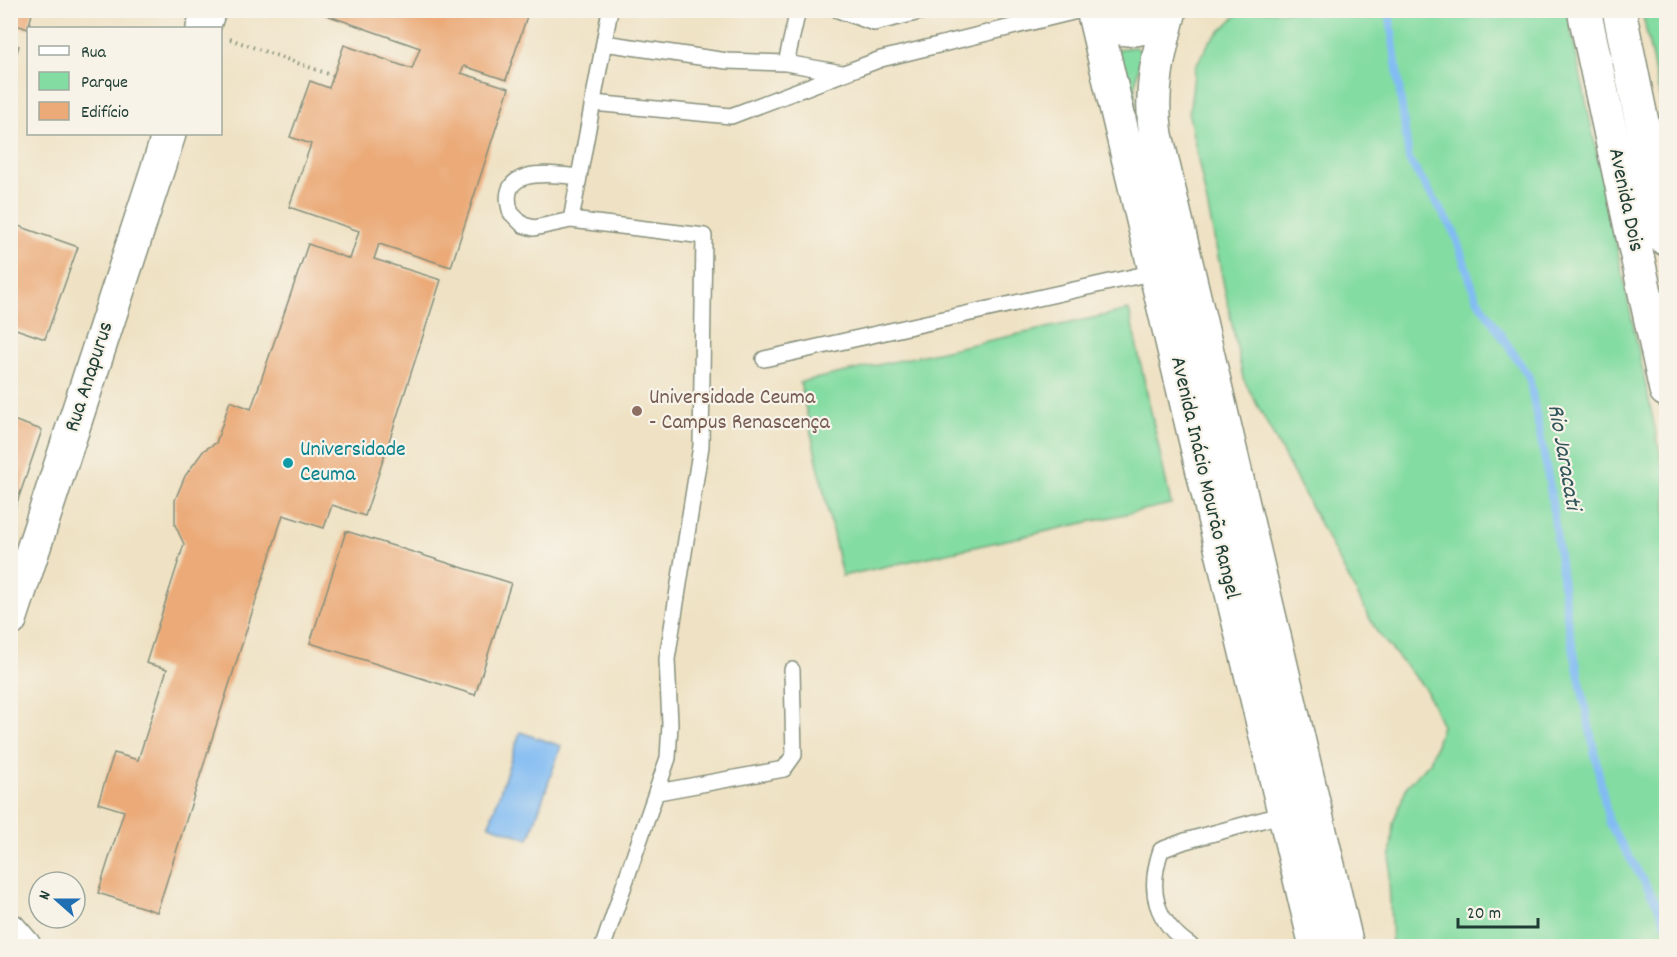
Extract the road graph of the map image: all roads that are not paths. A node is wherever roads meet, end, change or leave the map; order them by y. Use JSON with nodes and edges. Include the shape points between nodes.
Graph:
{"nodes":[{"id":1,"x":209,"y":10,"type":"edge"},
{"id":2,"x":610,"y":10,"type":"edge"},
{"id":3,"x":798,"y":10,"type":"edge"},
{"id":4,"x":838,"y":10,"type":"edge"},
{"id":5,"x":928,"y":10,"type":"edge"},
{"id":6,"x":1081,"y":10,"type":"edge"},
{"id":7,"x":1093,"y":10,"type":"edge"},
{"id":8,"x":1170,"y":10,"type":"edge"},
{"id":9,"x":1584,"y":10,"type":"edge"},
{"id":10,"x":1619,"y":10,"type":"edge"},
{"id":11,"x":203,"y":27,"type":"edge"},
{"id":12,"x":604,"y":43,"type":"junction"},
{"id":13,"x":786,"y":63,"type":"junction"},
{"id":14,"x":844,"y":73,"type":"junction"},
{"id":15,"x":593,"y":103,"type":"junction"},
{"id":16,"x":169,"y":135,"type":"edge"},
{"id":17,"x":579,"y":177,"type":"junction"},
{"id":18,"x":571,"y":220,"type":"junction"},
{"id":19,"x":1666,"y":238,"type":"edge"},
{"id":20,"x":1155,"y":272,"type":"junction"},
{"id":21,"x":764,"y":359,"type":"dead end"},
{"id":22,"x":1666,"y":390,"type":"edge"},
{"id":23,"x":10,"y":620,"type":"edge"},
{"id":24,"x":792,"y":670,"type":"dead end"},
{"id":25,"x":658,"y":792,"type":"junction"},
{"id":26,"x":1284,"y":814,"type":"junction"},
{"id":27,"x":10,"y":930,"type":"edge"},
{"id":28,"x":24,"y":946,"type":"edge"},
{"id":29,"x":603,"y":946,"type":"edge"},
{"id":30,"x":1191,"y":946,"type":"edge"},
{"id":31,"x":1316,"y":946,"type":"edge"},
{"id":32,"x":1347,"y":946,"type":"edge"}],
"edges":[{"from":1,"to":11,"type":"main road"},
{"from":2,"to":12,"type":"lane"},
{"from":3,"to":13,"type":"lane"},
{"from":4,"to":5,"type":"lane","via":[[874,23]]},
{"from":6,"to":14,"type":"lane","via":[[890,56]]},
{"from":7,"to":8,"type":"main road","via":[[1102,20],[1126,30],[1153,25]]},
{"from":7,"to":20,"type":"main road","name":"Avenida Inácio Mourão Rangel"},
{"from":8,"to":32,"type":"main road","name":"Avenida Inácio Mourão Rangel","via":[[1155,75],[1156,135]]},
{"from":9,"to":22,"type":"main road","name":"Avenida Dois"},
{"from":10,"to":19,"type":"main road","name":"Avenida Dois"},
{"from":12,"to":13,"type":"lane","via":[[727,61]]},
{"from":12,"to":15,"type":"lane"},
{"from":13,"to":14,"type":"lane"},
{"from":14,"to":15,"type":"lane","via":[[731,116]]},
{"from":15,"to":17,"type":"lane"},
{"from":16,"to":23,"type":"main road","name":"Rua Anapurus"},
{"from":17,"to":18,"type":"lane"},
{"from":17,"to":18,"type":"lane","via":[[537,172],[521,178],[510,194],[511,213],[523,225],[541,228]]},
{"from":18,"to":25,"type":"lane","via":[[704,236],[702,446],[668,659],[668,758]]},
{"from":20,"to":21,"type":"lane"},
{"from":20,"to":26,"type":"main road","name":"Avenida Inácio Mourão Rangel"},
{"from":24,"to":25,"type":"lane","via":[[794,755],[784,769]]},
{"from":25,"to":29,"type":"lane"},
{"from":26,"to":30,"type":"lane","via":[[1161,850],[1153,872],[1154,899],[1174,934]]},
{"from":26,"to":31,"type":"main road","name":"Avenida Inácio Mourão Rangel"},
{"from":27,"to":28,"type":"main road"}]}
